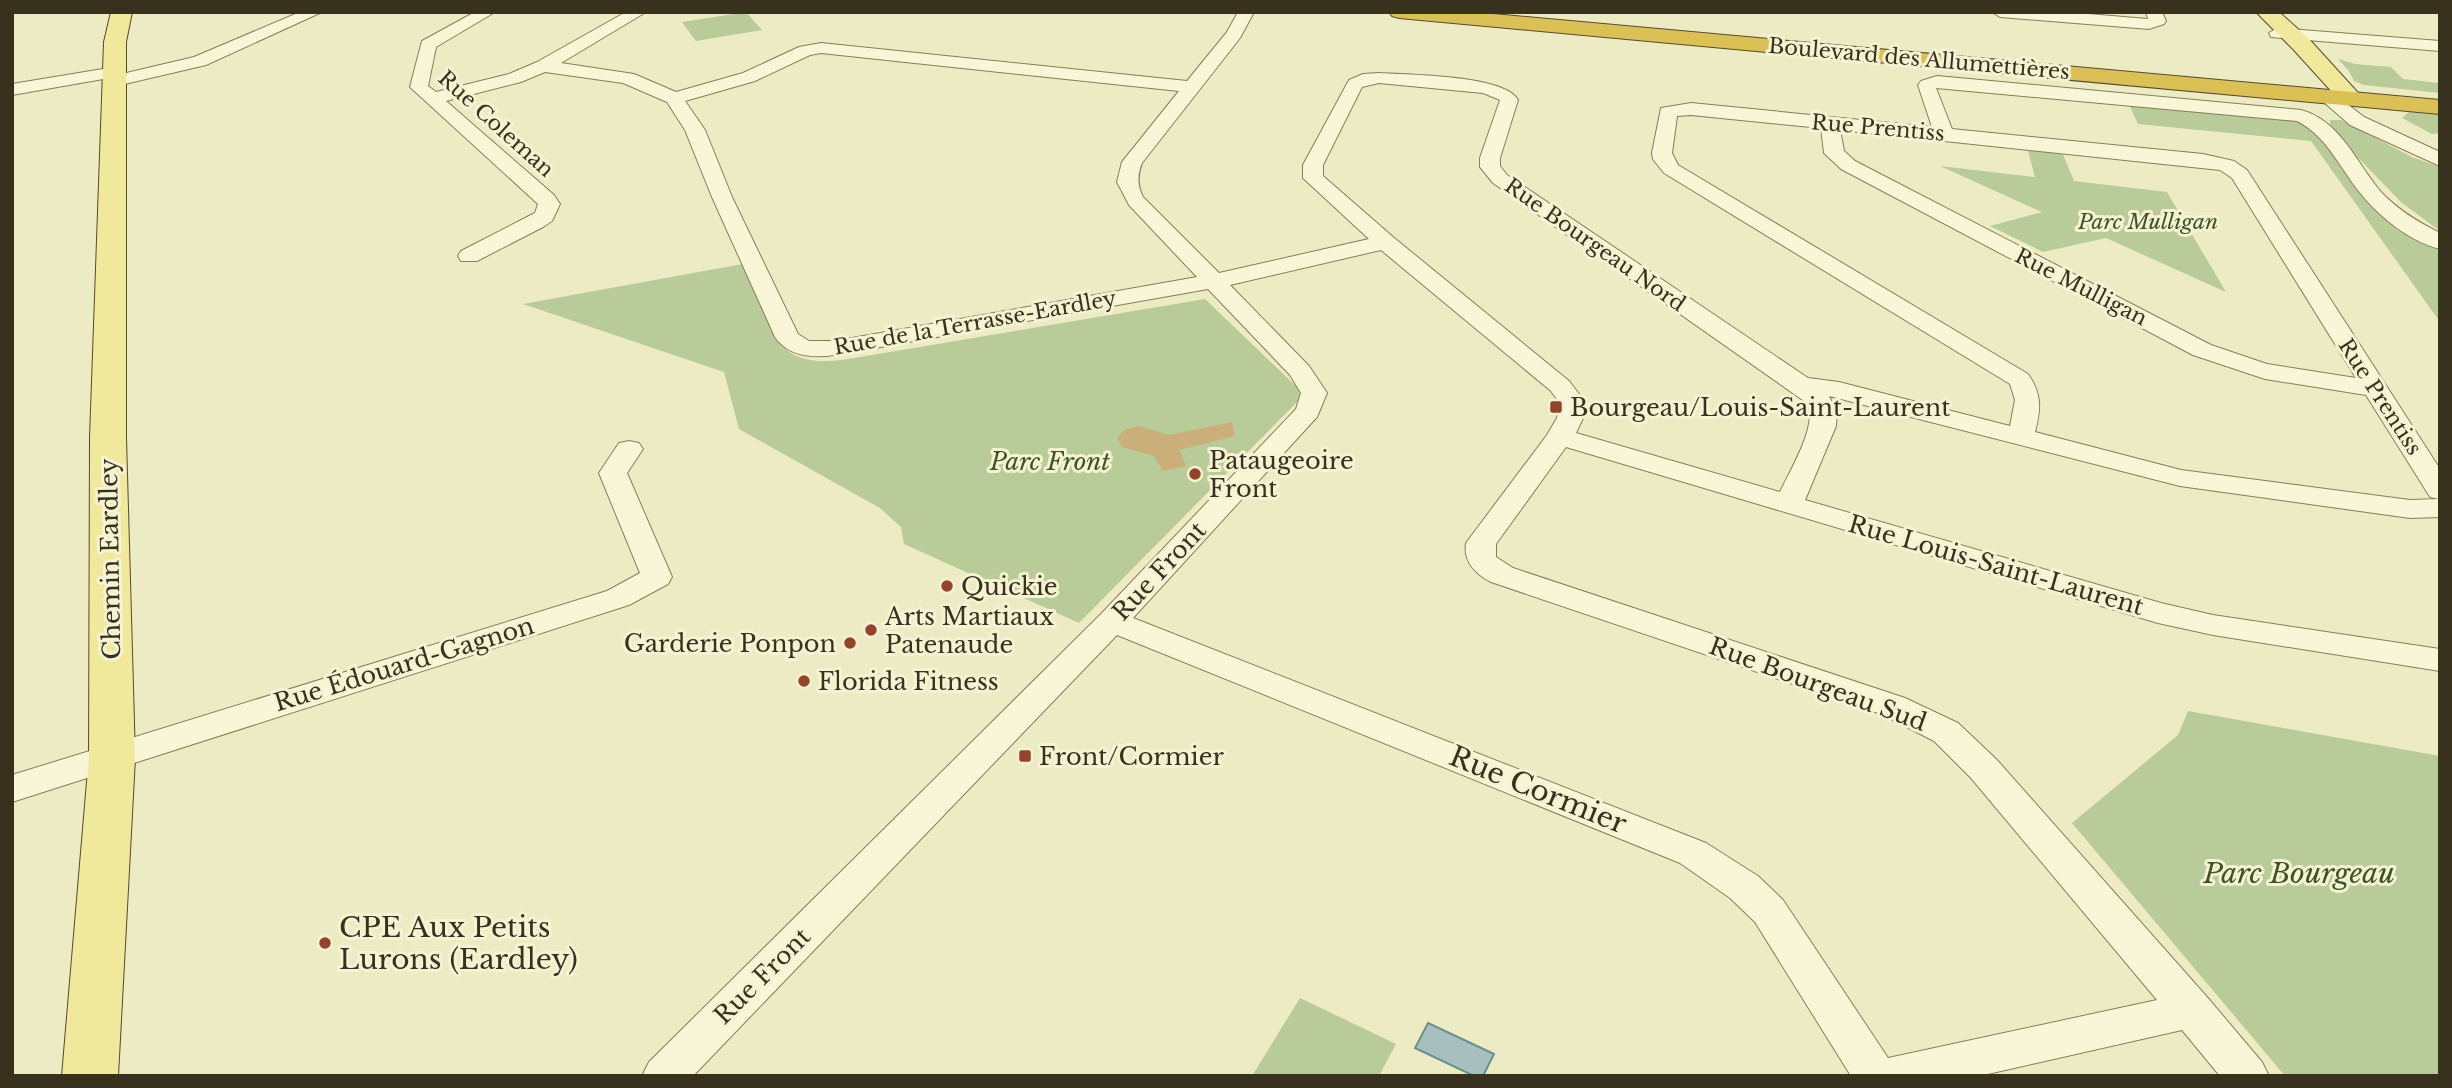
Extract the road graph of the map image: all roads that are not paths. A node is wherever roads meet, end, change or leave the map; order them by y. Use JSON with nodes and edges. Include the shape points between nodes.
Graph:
{"nodes":[{"id":1,"x":314,"y":12,"type":"edge"},
{"id":2,"x":487,"y":12,"type":"edge"},
{"id":3,"x":638,"y":12,"type":"edge"},
{"id":4,"x":1246,"y":12,"type":"edge"},
{"id":5,"x":1265,"y":12,"type":"edge"},
{"id":6,"x":1399,"y":12,"type":"edge"},
{"id":7,"x":1496,"y":12,"type":"edge"},
{"id":8,"x":2154,"y":12,"type":"edge"},
{"id":9,"x":2265,"y":12,"type":"edge"},
{"id":10,"x":2011,"y":13,"type":"edge"},
{"id":11,"x":2284,"y":33,"type":"junction"},
{"id":12,"x":1234,"y":34,"type":"junction"},
{"id":13,"x":115,"y":44,"type":"edge"},
{"id":14,"x":2440,"y":46,"type":"edge"},
{"id":15,"x":543,"y":66,"type":"junction"},
{"id":16,"x":1193,"y":87,"type":"junction"},
{"id":17,"x":12,"y":90,"type":"edge"},
{"id":18,"x":2333,"y":92,"type":"junction"},
{"id":19,"x":2440,"y":96,"type":"edge"},
{"id":20,"x":674,"y":98,"type":"junction"},
{"id":21,"x":432,"y":99,"type":"junction"},
{"id":22,"x":2440,"y":107,"type":"edge"},
{"id":23,"x":1830,"y":124,"type":"junction"},
{"id":24,"x":1944,"y":134,"type":"junction"},
{"id":25,"x":2440,"y":149,"type":"edge"},
{"id":26,"x":2440,"y":160,"type":"edge"},
{"id":27,"x":1385,"y":242,"type":"junction"},
{"id":28,"x":2440,"y":242,"type":"edge"},
{"id":29,"x":469,"y":256,"type":"dead end"},
{"id":30,"x":1215,"y":281,"type":"junction"},
{"id":31,"x":1801,"y":385,"type":"junction"},
{"id":32,"x":2373,"y":388,"type":"junction"},
{"id":33,"x":2021,"y":436,"type":"junction"},
{"id":34,"x":1560,"y":437,"type":"junction"},
{"id":35,"x":629,"y":450,"type":"dead end"},
{"id":36,"x":2440,"y":491,"type":"edge"},
{"id":37,"x":1789,"y":504,"type":"junction"},
{"id":38,"x":2440,"y":508,"type":"edge"},
{"id":39,"x":1112,"y":621,"type":"junction"},
{"id":40,"x":2440,"y":660,"type":"edge"},
{"id":41,"x":112,"y":758,"type":"junction"},
{"id":42,"x":12,"y":789,"type":"edge"},
{"id":43,"x":2192,"y":1010,"type":"junction"},
{"id":44,"x":90,"y":1076,"type":"edge"},
{"id":45,"x":664,"y":1076,"type":"edge"},
{"id":46,"x":1875,"y":1076,"type":"edge"},
{"id":47,"x":1892,"y":1076,"type":"edge"},
{"id":48,"x":2247,"y":1076,"type":"edge"}],
"edges":[{"from":1,"to":13,"type":"street","via":[[200,61]]},
{"from":2,"to":21,"type":"street","name":"Rue Coleman","via":[[428,45],[419,86]]},
{"from":3,"to":15,"type":"street"},
{"from":4,"to":12,"type":"street","name":"Rue Front"},
{"from":5,"to":12,"type":"street","name":"Rue Front"},
{"from":6,"to":18,"type":"highway","name":"Boulevard des Allumettières"},
{"from":7,"to":18,"type":"highway","name":"Boulevard des Allumettières"},
{"from":8,"to":10,"type":"street","via":[[2158,21],[2149,24]]},
{"from":9,"to":11,"type":"main road"},
{"from":11,"to":14,"type":"street"},
{"from":11,"to":18,"type":"main road"},
{"from":12,"to":16,"type":"street","name":"Rue Front"},
{"from":13,"to":17,"type":"street"},
{"from":13,"to":41,"type":"main road","name":"Chemin Eardley","via":[[108,438]]},
{"from":15,"to":20,"type":"street","name":"Rue de la Terrasse-Eardley","via":[[619,76],[650,84]]},
{"from":15,"to":21,"type":"street","via":[[504,82]]},
{"from":16,"to":20,"type":"street","via":[[821,48],[749,77]]},
{"from":16,"to":30,"type":"street","name":"Rue Front","via":[[1132,162],[1127,178],[1130,194]]},
{"from":18,"to":19,"type":"highway","name":"Boulevard des Allumettières"},
{"from":18,"to":22,"type":"highway","name":"Boulevard des Allumettières"},
{"from":18,"to":25,"type":"street"},
{"from":18,"to":26,"type":"street","via":[[2364,125]]},
{"from":20,"to":30,"type":"street","name":"Rue de la Terrasse-Eardley","via":[[695,130],[790,342],[804,348],[835,348]]},
{"from":21,"to":29,"type":"street","name":"Rue Coleman","via":[[549,204],[535,222]]},
{"from":23,"to":24,"type":"street","name":"Rue Prentiss"},
{"from":23,"to":32,"type":"street","name":"Rue Mulligan","via":[[1834,153],[1848,165],[2202,350],[2260,372]]},
{"from":23,"to":33,"type":"street","name":"Rue Prentiss","via":[[1674,110],[1666,115],[1663,159],[1680,175],[2007,369],[2027,389]]},
{"from":24,"to":28,"type":"street","via":[[1927,89],[1937,81],[2301,116],[2321,126],[2386,209]]},
{"from":24,"to":32,"type":"street","name":"Rue Prentiss","via":[[2203,160],[2235,169]]},
{"from":27,"to":30,"type":"street","name":"Rue de la Terrasse-Eardley"},
{"from":27,"to":31,"type":"street","name":"Rue Bourgeau Nord","via":[[1319,185],[1312,171],[1355,84],[1379,78],[1504,93],[1509,100],[1490,158],[1490,167],[1500,179]]},
{"from":27,"to":34,"type":"street","name":"Rue Bourgeau Nord","via":[[1566,393],[1573,410]]},
{"from":30,"to":39,"type":"street","name":"Rue Front","via":[[1300,371],[1314,393],[1313,402],[1300,422]]},
{"from":31,"to":33,"type":"street","via":[[1839,390]]},
{"from":31,"to":37,"type":"street","name":"Rue Bourgeau Nord","via":[[1816,398],[1825,416]]},
{"from":32,"to":36,"type":"street","name":"Rue Prentiss"},
{"from":33,"to":38,"type":"street","via":[[2180,478],[2410,509]]},
{"from":34,"to":37,"type":"street","name":"Rue Louis-Saint-Laurent"},
{"from":34,"to":43,"type":"street","name":"Rue Bourgeau Sud","via":[[1481,543],[1479,551],[1489,568],[1893,706],[1945,732],[1984,769]]},
{"from":35,"to":41,"type":"street","name":"Rue Édouard-Gagnon","via":[[613,472],[657,577],[641,587]]},
{"from":37,"to":40,"type":"street","name":"Rue Louis-Saint-Laurent","via":[[2158,613]]},
{"from":39,"to":45,"type":"street","name":"Rue Front"},
{"from":39,"to":46,"type":"street","name":"Rue Cormier","via":[[1660,838],[1720,869],[1784,930]]},
{"from":41,"to":42,"type":"street","name":"Rue Édouard-Gagnon"},
{"from":41,"to":44,"type":"main road","name":"Chemin Eardley"},
{"from":43,"to":47,"type":"street"},
{"from":43,"to":48,"type":"street","name":"Rue Bourgeau Sud"}]}
